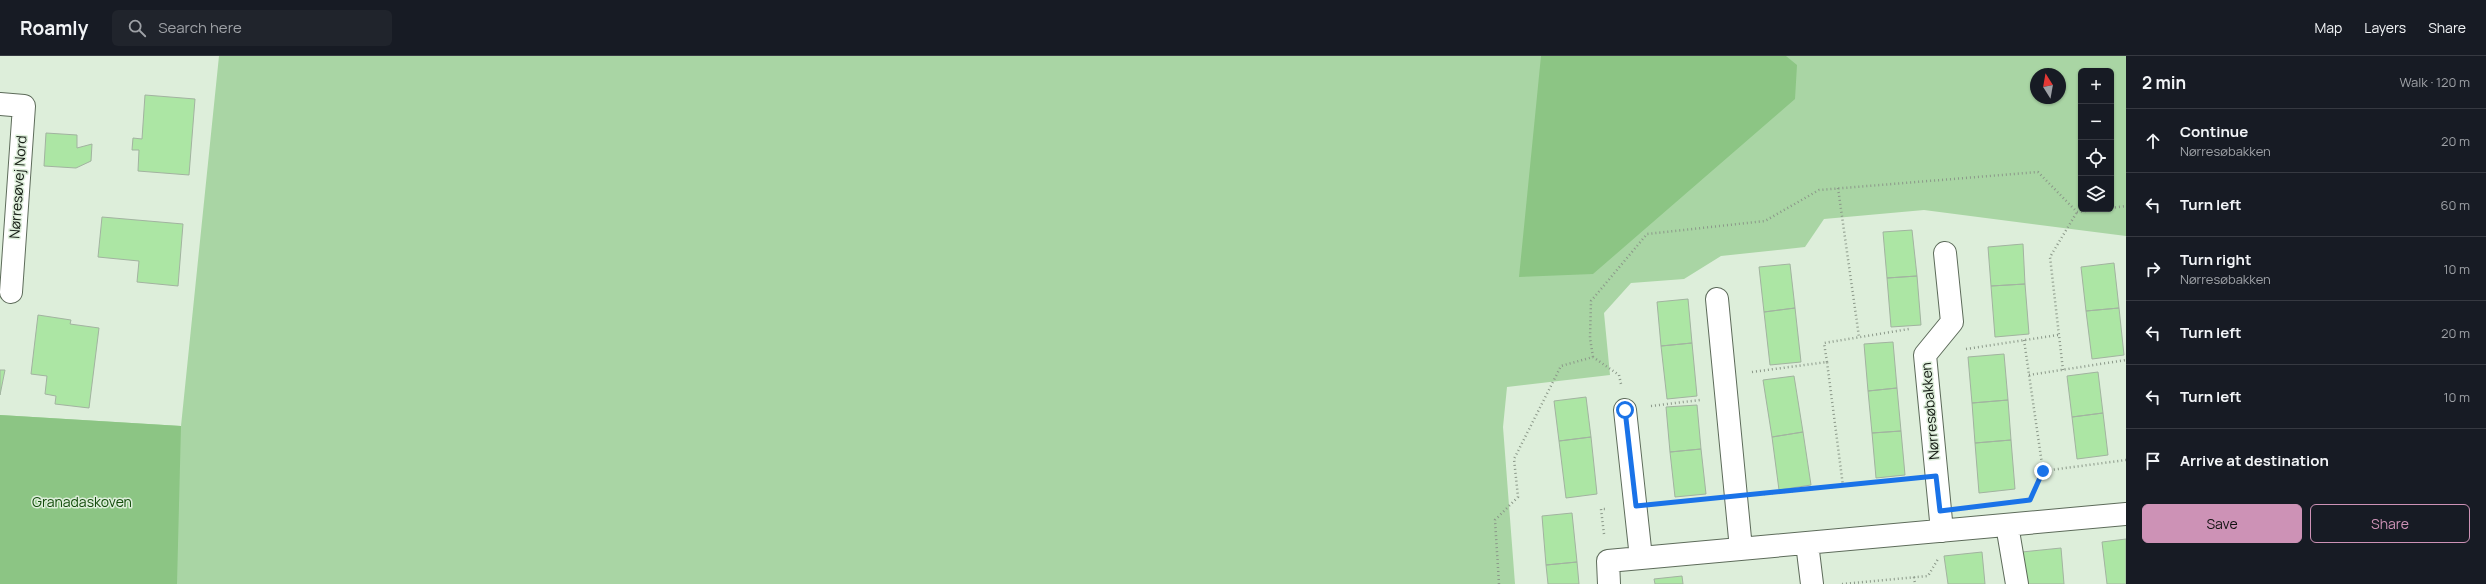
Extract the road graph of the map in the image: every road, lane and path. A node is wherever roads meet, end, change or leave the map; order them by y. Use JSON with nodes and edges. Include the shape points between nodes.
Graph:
{"nodes":[{"id":1,"x":0,"y":104,"type":"edge"},
{"id":2,"x":1838,"y":188,"type":"junction"},
{"id":3,"x":2126,"y":206,"type":"edge"},
{"id":4,"x":2114,"y":208,"type":"edge"},
{"id":5,"x":2077,"y":212,"type":"joint"},
{"id":6,"x":1945,"y":253,"type":"dead end"},
{"id":7,"x":11,"y":292,"type":"dead end"},
{"id":8,"x":1717,"y":299,"type":"dead end"},
{"id":9,"x":1952,"y":322,"type":"junction"},
{"id":10,"x":2058,"y":335,"type":"junction"},
{"id":11,"x":1859,"y":338,"type":"junction"},
{"id":12,"x":2024,"y":340,"type":"junction"},
{"id":13,"x":1925,"y":355,"type":"junction"},
{"id":14,"x":1593,"y":357,"type":"junction"},
{"id":15,"x":2126,"y":360,"type":"edge"},
{"id":16,"x":1827,"y":362,"type":"junction"},
{"id":17,"x":2063,"y":370,"type":"junction"},
{"id":18,"x":1619,"y":374,"type":"dead end"},
{"id":19,"x":2029,"y":375,"type":"junction"},
{"id":20,"x":1725,"y":386,"type":"junction"},
{"id":21,"x":1625,"y":410,"type":"joint"},
{"id":22,"x":2126,"y":460,"type":"edge"},
{"id":23,"x":2043,"y":471,"type":"junction"},
{"id":24,"x":1936,"y":476,"type":"junction"},
{"id":25,"x":1844,"y":486,"type":"junction"},
{"id":26,"x":1736,"y":496,"type":"junction"},
{"id":27,"x":2030,"y":500,"type":"dead end"},
{"id":28,"x":1636,"y":506,"type":"junction"},
{"id":29,"x":2126,"y":514,"type":"edge"},
{"id":30,"x":2007,"y":525,"type":"junction"},
{"id":31,"x":1942,"y":531,"type":"junction"},
{"id":32,"x":1807,"y":543,"type":"junction"},
{"id":33,"x":1741,"y":549,"type":"junction"},
{"id":34,"x":1641,"y":558,"type":"junction"},
{"id":35,"x":1914,"y":577,"type":"dead end"},
{"id":36,"x":1499,"y":584,"type":"edge"},
{"id":37,"x":1610,"y":584,"type":"edge"},
{"id":38,"x":1812,"y":584,"type":"edge"},
{"id":39,"x":1915,"y":584,"type":"edge"},
{"id":40,"x":2017,"y":584,"type":"edge"}],
"edges":[{"from":1,"to":7,"type":"street","name":"Nørresøvej Nord","via":[[24,106]]},
{"from":2,"to":5,"type":"path","via":[[2038,172]]},
{"from":2,"to":11,"type":"path"},
{"from":2,"to":14,"type":"path","via":[[1819,190],[1765,221],[1647,234],[1591,301],[1590,338]]},
{"from":3,"to":4,"type":"path"},
{"from":5,"to":10,"type":"path","via":[[2050,257]]},
{"from":6,"to":9,"type":"street"},
{"from":8,"to":20,"type":"street"},
{"from":9,"to":11,"type":"path"},
{"from":9,"to":13,"type":"street","name":"Nørresøbakken"},
{"from":10,"to":12,"type":"path"},
{"from":10,"to":17,"type":"path"},
{"from":11,"to":16,"type":"path","via":[[1824,343]]},
{"from":12,"to":13,"type":"path"},
{"from":12,"to":19,"type":"path"},
{"from":13,"to":24,"type":"street","name":"Nørresøbakken"},
{"from":14,"to":18,"type":"path"},
{"from":14,"to":36,"type":"path","via":[[1561,366],[1514,459],[1518,497],[1496,520]]},
{"from":15,"to":17,"type":"path"},
{"from":16,"to":20,"type":"path"},
{"from":16,"to":25,"type":"path"},
{"from":17,"to":19,"type":"path"},
{"from":19,"to":23,"type":"path"},
{"from":20,"to":21,"type":"path"},
{"from":20,"to":26,"type":"street"},
{"from":21,"to":28,"type":"street"},
{"from":22,"to":23,"type":"path"},
{"from":23,"to":27,"type":"path"},
{"from":24,"to":25,"type":"path"},
{"from":24,"to":31,"type":"street","name":"Nørresøbakken"},
{"from":25,"to":26,"type":"path"},
{"from":26,"to":28,"type":"path"},
{"from":26,"to":33,"type":"street"},
{"from":28,"to":34,"type":"street"},
{"from":29,"to":30,"type":"street"},
{"from":30,"to":31,"type":"street"},
{"from":30,"to":40,"type":"street"},
{"from":31,"to":32,"type":"street"},
{"from":32,"to":33,"type":"street"},
{"from":32,"to":38,"type":"street"},
{"from":33,"to":34,"type":"street"},
{"from":34,"to":37,"type":"street","via":[[1608,561]]},
{"from":35,"to":39,"type":"path"}]}
